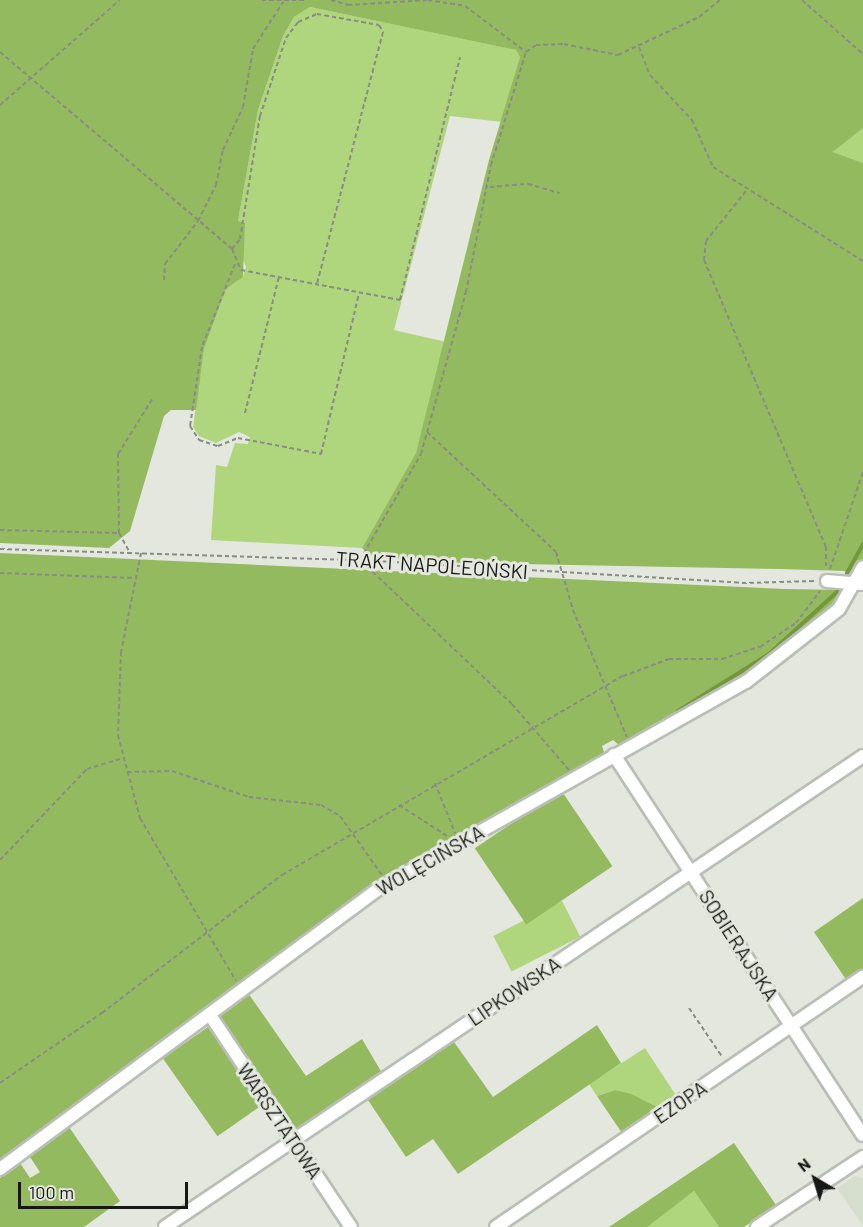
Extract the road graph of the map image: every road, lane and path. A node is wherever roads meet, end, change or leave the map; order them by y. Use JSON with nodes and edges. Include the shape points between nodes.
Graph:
{"nodes":[{"id":1,"x":120,"y":0,"type":"edge"},
{"id":2,"x":262,"y":0,"type":"edge"},
{"id":3,"x":305,"y":0,"type":"edge"},
{"id":4,"x":331,"y":0,"type":"edge"},
{"id":5,"x":720,"y":0,"type":"edge"},
{"id":6,"x":802,"y":0,"type":"edge"},
{"id":7,"x":283,"y":2,"type":"junction"},
{"id":8,"x":639,"y":47,"type":"junction"},
{"id":9,"x":0,"y":52,"type":"edge"},
{"id":10,"x":526,"y":52,"type":"junction"},
{"id":11,"x":863,"y":54,"type":"edge"},
{"id":12,"x":460,"y":57,"type":"dead end"},
{"id":13,"x":28,"y":77,"type":"junction"},
{"id":14,"x":0,"y":105,"type":"edge"},
{"id":15,"x":490,"y":187,"type":"junction"},
{"id":16,"x":746,"y":190,"type":"junction"},
{"id":17,"x":560,"y":193,"type":"dead end"},
{"id":18,"x":198,"y":221,"type":"junction"},
{"id":19,"x":232,"y":249,"type":"junction"},
{"id":20,"x":863,"y":261,"type":"edge"},
{"id":21,"x":235,"y":264,"type":"junction"},
{"id":22,"x":279,"y":277,"type":"junction"},
{"id":23,"x":164,"y":280,"type":"dead end"},
{"id":24,"x":317,"y":284,"type":"junction"},
{"id":25,"x":359,"y":292,"type":"junction"},
{"id":26,"x":153,"y":398,"type":"dead end"},
{"id":27,"x":245,"y":413,"type":"dead end"},
{"id":28,"x":427,"y":432,"type":"junction"},
{"id":29,"x":863,"y":472,"type":"edge"},
{"id":30,"x":0,"y":530,"type":"edge"},
{"id":31,"x":119,"y":533,"type":"junction"},
{"id":32,"x":0,"y":549,"type":"edge"},
{"id":33,"x":130,"y":553,"type":"junction"},
{"id":34,"x":141,"y":553,"type":"junction"},
{"id":35,"x":360,"y":560,"type":"junction"},
{"id":36,"x":863,"y":567,"type":"edge"},
{"id":37,"x":0,"y":573,"type":"edge"},
{"id":38,"x":563,"y":573,"type":"junction"},
{"id":39,"x":136,"y":578,"type":"junction"},
{"id":40,"x":827,"y":580,"type":"junction"},
{"id":41,"x":859,"y":583,"type":"edge"},
{"id":42,"x":603,"y":686,"type":"junction"},
{"id":43,"x":531,"y":726,"type":"junction"},
{"id":44,"x":631,"y":746,"type":"junction"},
{"id":45,"x":614,"y":755,"type":"junction"},
{"id":46,"x":863,"y":756,"type":"edge"},
{"id":47,"x":124,"y":758,"type":"junction"},
{"id":48,"x":127,"y":772,"type":"junction"},
{"id":49,"x":575,"y":777,"type":"junction"},
{"id":50,"x":435,"y":783,"type":"junction"},
{"id":51,"x":399,"y":805,"type":"junction"},
{"id":52,"x":354,"y":834,"type":"junction"},
{"id":53,"x":460,"y":844,"type":"junction"},
{"id":54,"x":0,"y":860,"type":"edge"},
{"id":55,"x":691,"y":872,"type":"junction"},
{"id":56,"x":388,"y":884,"type":"junction"},
{"id":57,"x":206,"y":930,"type":"junction"},
{"id":58,"x":863,"y":977,"type":"edge"},
{"id":59,"x":241,"y":991,"type":"junction"},
{"id":60,"x":689,"y":1008,"type":"dead end"},
{"id":61,"x":210,"y":1015,"type":"junction"},
{"id":62,"x":792,"y":1026,"type":"junction"},
{"id":63,"x":730,"y":1068,"type":"junction"},
{"id":64,"x":0,"y":1083,"type":"edge"},
{"id":65,"x":863,"y":1135,"type":"edge"},
{"id":66,"x":293,"y":1141,"type":"junction"},
{"id":67,"x":863,"y":1157,"type":"edge"},
{"id":68,"x":0,"y":1169,"type":"edge"},
{"id":69,"x":165,"y":1227,"type":"edge"},
{"id":70,"x":351,"y":1227,"type":"edge"},
{"id":71,"x":496,"y":1227,"type":"edge"},
{"id":72,"x":757,"y":1227,"type":"edge"}],
"edges":[{"from":1,"to":13,"type":"path"},
{"from":2,"to":7,"type":"path"},
{"from":3,"to":7,"type":"path"},
{"from":4,"to":10,"type":"path","via":[[348,5],[428,0],[465,6]]},
{"from":5,"to":8,"type":"path"},
{"from":6,"to":11,"type":"path"},
{"from":7,"to":18,"type":"path","via":[[253,49],[243,107]]},
{"from":8,"to":10,"type":"path","via":[[610,55],[564,44],[536,45]]},
{"from":8,"to":16,"type":"path","via":[[650,75],[693,120],[713,167]]},
{"from":9,"to":13,"type":"path"},
{"from":10,"to":15,"type":"path","via":[[490,165]]},
{"from":12,"to":25,"type":"path","via":[[400,300]]},
{"from":13,"to":14,"type":"path"},
{"from":13,"to":18,"type":"path"},
{"from":15,"to":17,"type":"path","via":[[528,184]]},
{"from":15,"to":28,"type":"path"},
{"from":16,"to":20,"type":"path"},
{"from":16,"to":40,"type":"path","via":[[706,241],[704,260],[826,547]]},
{"from":18,"to":19,"type":"path"},
{"from":18,"to":23,"type":"path","via":[[172,250]]},
{"from":19,"to":21,"type":"path"},
{"from":19,"to":24,"type":"path","via":[[240,238],[260,116],[286,38],[298,22],[316,14],[379,25],[382,32]]},
{"from":21,"to":22,"type":"path","via":[[241,270]]},
{"from":21,"to":25,"type":"path","via":[[202,347],[190,426],[199,440],[218,446],[238,438],[321,454]]},
{"from":22,"to":24,"type":"path"},
{"from":22,"to":27,"type":"path"},
{"from":24,"to":25,"type":"path"},
{"from":26,"to":31,"type":"path","via":[[118,454]]},
{"from":28,"to":35,"type":"path","via":[[421,454]]},
{"from":28,"to":38,"type":"path","via":[[556,552]]},
{"from":29,"to":40,"type":"path"},
{"from":30,"to":31,"type":"path"},
{"from":31,"to":33,"type":"path"},
{"from":32,"to":33,"type":"path","name":"TRAKT NAPOLEOŃSKI"},
{"from":33,"to":34,"type":"path","name":"TRAKT NAPOLEOŃSKI"},
{"from":34,"to":35,"type":"path","name":"TRAKT NAPOLEOŃSKI"},
{"from":34,"to":39,"type":"path"},
{"from":35,"to":38,"type":"path","name":"TRAKT NAPOLEOŃSKI"},
{"from":35,"to":43,"type":"path"},
{"from":36,"to":41,"type":"street","name":"WOLĘCIŃSKA"},
{"from":37,"to":39,"type":"path"},
{"from":38,"to":40,"type":"path","name":"TRAKT NAPOLEOŃSKI","via":[[742,583]]},
{"from":38,"to":42,"type":"path"},
{"from":39,"to":47,"type":"path","via":[[116,697]]},
{"from":40,"to":41,"type":"street"},
{"from":40,"to":42,"type":"path","via":[[796,623],[760,647],[722,659],[669,659]]},
{"from":41,"to":44,"type":"street","name":"WOLĘCIŃSKA","via":[[839,609],[772,664]]},
{"from":42,"to":43,"type":"path"},
{"from":42,"to":44,"type":"path"},
{"from":43,"to":49,"type":"path"},
{"from":43,"to":50,"type":"path"},
{"from":44,"to":45,"type":"street","name":"WOLĘCIŃSKA"},
{"from":45,"to":49,"type":"street","name":"WOLĘCIŃSKA"},
{"from":45,"to":55,"type":"street","name":"SOBIERAJSKA"},
{"from":46,"to":55,"type":"street","name":"LIPKOWSKA"},
{"from":47,"to":48,"type":"path"},
{"from":47,"to":54,"type":"path","via":[[87,769]]},
{"from":48,"to":52,"type":"path","via":[[172,771],[249,797],[321,806]]},
{"from":48,"to":57,"type":"path","via":[[140,818]]},
{"from":49,"to":53,"type":"street","name":"WOLĘCIŃSKA"},
{"from":50,"to":51,"type":"path"},
{"from":50,"to":53,"type":"path"},
{"from":51,"to":52,"type":"path"},
{"from":51,"to":53,"type":"path"},
{"from":52,"to":56,"type":"path"},
{"from":52,"to":57,"type":"path","via":[[282,875]]},
{"from":53,"to":56,"type":"street","name":"WOLĘCIŃSKA"},
{"from":55,"to":62,"type":"street","name":"SOBIERAJSKA"},
{"from":55,"to":66,"type":"street","name":"LIPKOWSKA"},
{"from":56,"to":59,"type":"street","name":"WOLĘCIŃSKA"},
{"from":57,"to":59,"type":"path"},
{"from":57,"to":64,"type":"path","via":[[102,1013]]},
{"from":58,"to":62,"type":"street","name":"EZOPA"},
{"from":59,"to":61,"type":"street","name":"WOLĘCIŃSKA"},
{"from":60,"to":63,"type":"path"},
{"from":61,"to":66,"type":"street","name":"WARSZTATOWA"},
{"from":61,"to":68,"type":"street","name":"WOLĘCIŃSKA"},
{"from":62,"to":63,"type":"street","name":"EZOPA"},
{"from":62,"to":65,"type":"street","name":"SOBIERAJSKA"},
{"from":63,"to":71,"type":"street","name":"EZOPA"},
{"from":66,"to":69,"type":"street","name":"LIPKOWSKA"},
{"from":66,"to":70,"type":"street","name":"WARSZTATOWA"},
{"from":67,"to":72,"type":"street"}]}
